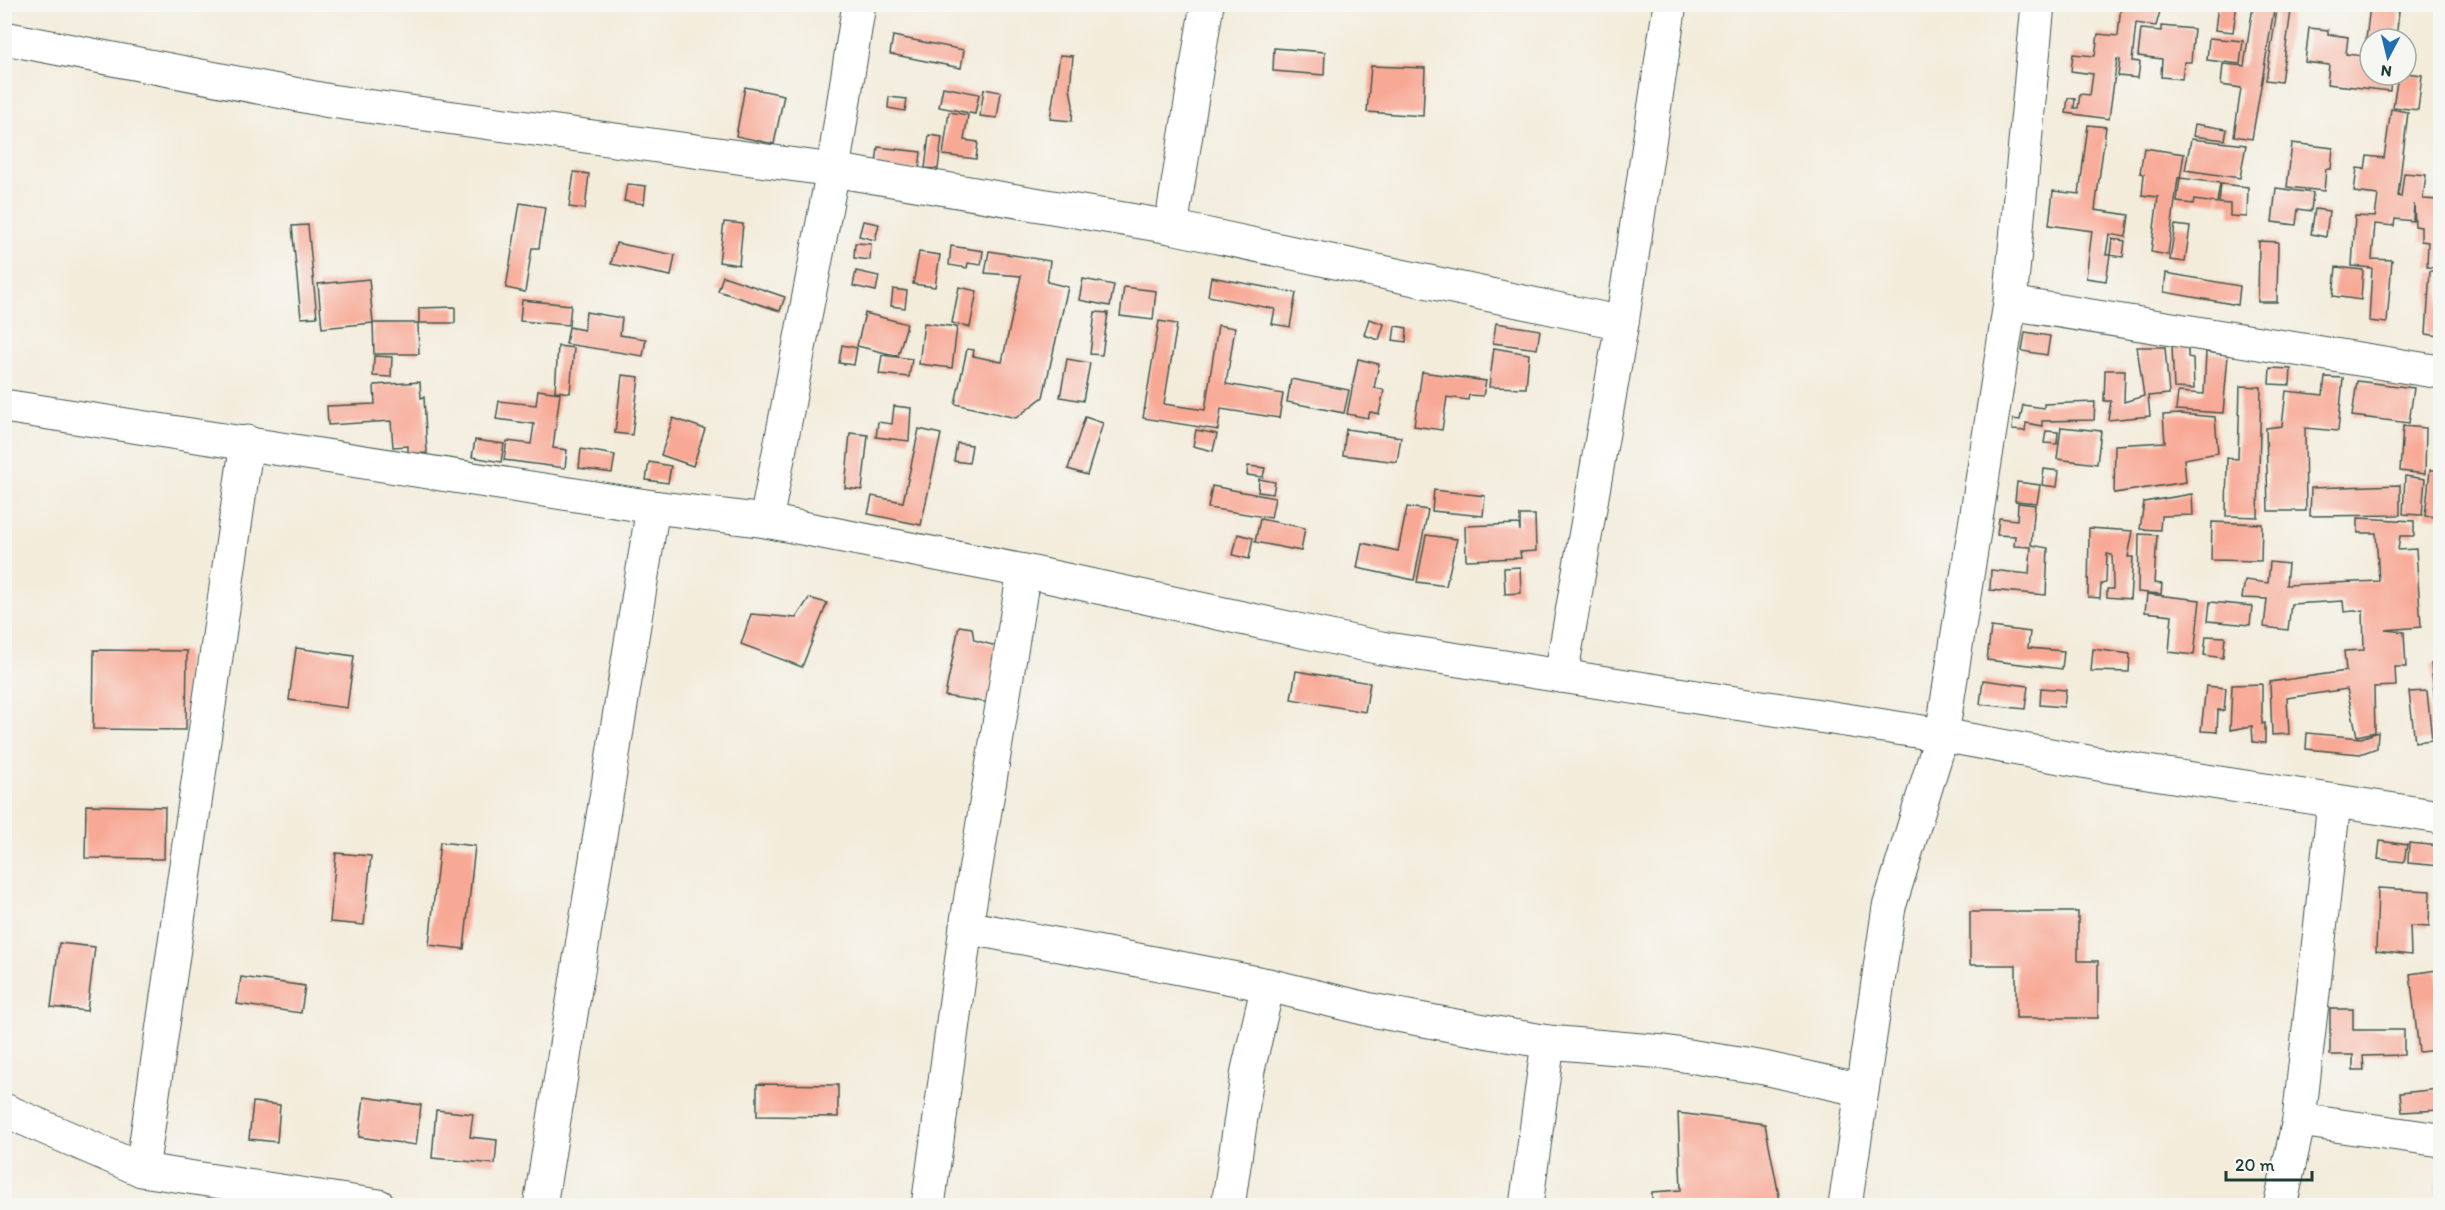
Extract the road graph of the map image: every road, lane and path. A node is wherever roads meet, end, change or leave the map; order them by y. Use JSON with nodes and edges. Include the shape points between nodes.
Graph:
{"nodes":[{"id":1,"x":859,"y":4,"type":"edge"},
{"id":2,"x":1208,"y":4,"type":"edge"},
{"id":3,"x":1670,"y":4,"type":"edge"},
{"id":4,"x":2038,"y":4,"type":"edge"},
{"id":5,"x":4,"y":38,"type":"edge"},
{"id":6,"x":833,"y":170,"type":"junction"},
{"id":7,"x":1171,"y":226,"type":"junction"},
{"id":8,"x":2010,"y":303,"type":"junction"},
{"id":9,"x":1622,"y":323,"type":"junction"},
{"id":10,"x":2440,"y":372,"type":"edge"},
{"id":11,"x":4,"y":406,"type":"edge"},
{"id":12,"x":247,"y":442,"type":"junction"},
{"id":13,"x":653,"y":507,"type":"junction"},
{"id":14,"x":766,"y":521,"type":"junction"},
{"id":15,"x":1023,"y":571,"type":"junction"},
{"id":16,"x":1561,"y":676,"type":"junction"},
{"id":17,"x":1941,"y":735,"type":"junction"},
{"id":18,"x":2334,"y":803,"type":"junction"},
{"id":19,"x":2440,"y":817,"type":"edge"},
{"id":20,"x":966,"y":927,"type":"junction"},
{"id":21,"x":1268,"y":985,"type":"junction"},
{"id":22,"x":1548,"y":1042,"type":"junction"},
{"id":23,"x":1862,"y":1090,"type":"junction"},
{"id":24,"x":4,"y":1110,"type":"edge"},
{"id":25,"x":2299,"y":1120,"type":"junction"},
{"id":26,"x":2440,"y":1140,"type":"edge"},
{"id":27,"x":142,"y":1170,"type":"junction"},
{"id":28,"x":379,"y":1206,"type":"edge"},
{"id":29,"x":540,"y":1206,"type":"edge"},
{"id":30,"x":928,"y":1206,"type":"edge"},
{"id":31,"x":1228,"y":1206,"type":"edge"},
{"id":32,"x":1526,"y":1206,"type":"edge"},
{"id":33,"x":1845,"y":1206,"type":"edge"},
{"id":34,"x":2280,"y":1206,"type":"edge"}],
"edges":[{"from":1,"to":6,"type":"street"},
{"from":2,"to":7,"type":"street"},
{"from":3,"to":9,"type":"street"},
{"from":4,"to":8,"type":"street"},
{"from":5,"to":6,"type":"street","via":[[330,101]]},
{"from":6,"to":7,"type":"street"},
{"from":6,"to":14,"type":"street"},
{"from":7,"to":9,"type":"street"},
{"from":8,"to":10,"type":"street"},
{"from":8,"to":17,"type":"street"},
{"from":9,"to":16,"type":"street"},
{"from":11,"to":12,"type":"street"},
{"from":12,"to":13,"type":"street"},
{"from":12,"to":27,"type":"street"},
{"from":13,"to":14,"type":"street"},
{"from":13,"to":29,"type":"street"},
{"from":14,"to":15,"type":"street"},
{"from":15,"to":16,"type":"street","via":[[1381,648]]},
{"from":15,"to":20,"type":"street"},
{"from":16,"to":17,"type":"street"},
{"from":17,"to":18,"type":"street"},
{"from":17,"to":23,"type":"street","via":[[1889,907]]},
{"from":18,"to":19,"type":"street"},
{"from":18,"to":25,"type":"street"},
{"from":20,"to":21,"type":"street"},
{"from":20,"to":30,"type":"street"},
{"from":21,"to":22,"type":"street","via":[[1371,1010]]},
{"from":21,"to":31,"type":"street","via":[[1248,1070]]},
{"from":22,"to":23,"type":"street","via":[[1664,1052],[1764,1068]]},
{"from":22,"to":32,"type":"street"},
{"from":23,"to":33,"type":"street"},
{"from":24,"to":27,"type":"street"},
{"from":25,"to":26,"type":"street"},
{"from":25,"to":34,"type":"street"},
{"from":27,"to":28,"type":"street"}]}
